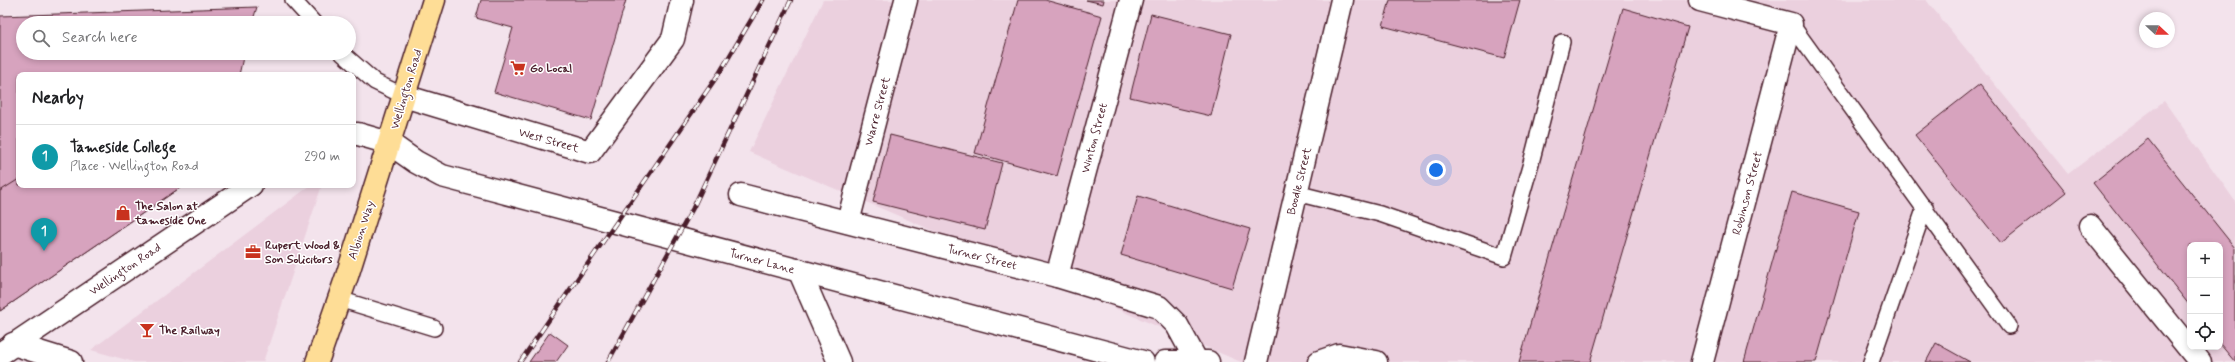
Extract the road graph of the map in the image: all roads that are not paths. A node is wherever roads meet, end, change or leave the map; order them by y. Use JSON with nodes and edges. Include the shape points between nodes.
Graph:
{"nodes":[{"id":1,"x":293,"y":0,"type":"edge"},
{"id":2,"x":434,"y":0,"type":"edge"},
{"id":3,"x":682,"y":0,"type":"edge"},
{"id":4,"x":906,"y":0,"type":"edge"},
{"id":5,"x":1131,"y":0,"type":"edge"},
{"id":6,"x":1342,"y":0,"type":"edge"},
{"id":7,"x":1700,"y":0,"type":"edge"},
{"id":8,"x":308,"y":16,"type":"edge"},
{"id":9,"x":1791,"y":24,"type":"junction"},
{"id":10,"x":1562,"y":42,"type":"dead end"},
{"id":11,"x":350,"y":60,"type":"edge"},
{"id":12,"x":404,"y":96,"type":"junction"},
{"id":13,"x":356,"y":134,"type":"edge"},
{"id":14,"x":389,"y":143,"type":"junction"},
{"id":15,"x":247,"y":188,"type":"edge"},
{"id":16,"x":1296,"y":193,"type":"junction"},
{"id":17,"x":741,"y":195,"type":"dead end"},
{"id":18,"x":1924,"y":207,"type":"junction"},
{"id":19,"x":848,"y":222,"type":"junction"},
{"id":20,"x":2090,"y":226,"type":"dead end"},
{"id":21,"x":799,"y":270,"type":"junction"},
{"id":22,"x":1057,"y":276,"type":"junction"},
{"id":23,"x":339,"y":299,"type":"junction"},
{"id":24,"x":2009,"y":326,"type":"dead end"},
{"id":25,"x":434,"y":328,"type":"dead end"},
{"id":26,"x":7,"y":349,"type":"edge"},
{"id":27,"x":1202,"y":361,"type":"edge"},
{"id":28,"x":71,"y":362,"type":"edge"},
{"id":29,"x":317,"y":362,"type":"edge"},
{"id":30,"x":839,"y":362,"type":"edge"},
{"id":31,"x":1143,"y":362,"type":"edge"},
{"id":32,"x":1165,"y":362,"type":"edge"},
{"id":33,"x":1256,"y":362,"type":"edge"},
{"id":34,"x":1319,"y":362,"type":"edge"},
{"id":35,"x":1376,"y":362,"type":"edge"},
{"id":36,"x":1702,"y":362,"type":"edge"},
{"id":37,"x":1871,"y":362,"type":"edge"},
{"id":38,"x":2200,"y":362,"type":"edge"}],
"edges":[{"from":1,"to":8,"type":"lane"},
{"from":2,"to":12,"type":"highway","name":"Wellington Road"},
{"from":3,"to":12,"type":"street","name":"West Street","via":[[673,39],[590,152]]},
{"from":4,"to":19,"type":"street","name":"Warre Street"},
{"from":5,"to":22,"type":"street","name":"Winton Street"},
{"from":6,"to":16,"type":"street","name":"Boodle Street"},
{"from":7,"to":9,"type":"street"},
{"from":9,"to":18,"type":"lane"},
{"from":9,"to":36,"type":"street","name":"Robinson Street"},
{"from":10,"to":16,"type":"lane","via":[[1532,163],[1504,257],[1380,214]]},
{"from":11,"to":12,"type":"lane","via":[[375,82]]},
{"from":12,"to":14,"type":"highway","name":"Wellington Road"},
{"from":13,"to":14,"type":"street","name":"Wellington Road"},
{"from":14,"to":21,"type":"street","name":"Turner Lane","via":[[442,176]]},
{"from":14,"to":23,"type":"highway","name":"Albion Way"},
{"from":15,"to":26,"type":"street","name":"Wellington Road"},
{"from":16,"to":33,"type":"street","name":"Boodle Street"},
{"from":17,"to":19,"type":"street","name":"Turner Street"},
{"from":18,"to":24,"type":"lane"},
{"from":18,"to":37,"type":"lane"},
{"from":19,"to":22,"type":"street","name":"Turner Street"},
{"from":20,"to":38,"type":"street"},
{"from":21,"to":30,"type":"street"},
{"from":21,"to":31,"type":"street","name":"Turner Lane"},
{"from":22,"to":27,"type":"street","name":"Turner Street","via":[[1159,306],[1177,325]]},
{"from":23,"to":25,"type":"lane"},
{"from":23,"to":29,"type":"highway","name":"Albion Way"},
{"from":26,"to":28,"type":"street"},
{"from":27,"to":32,"type":"street"},
{"from":34,"to":35,"type":"street","via":[[1339,355]]}]}
